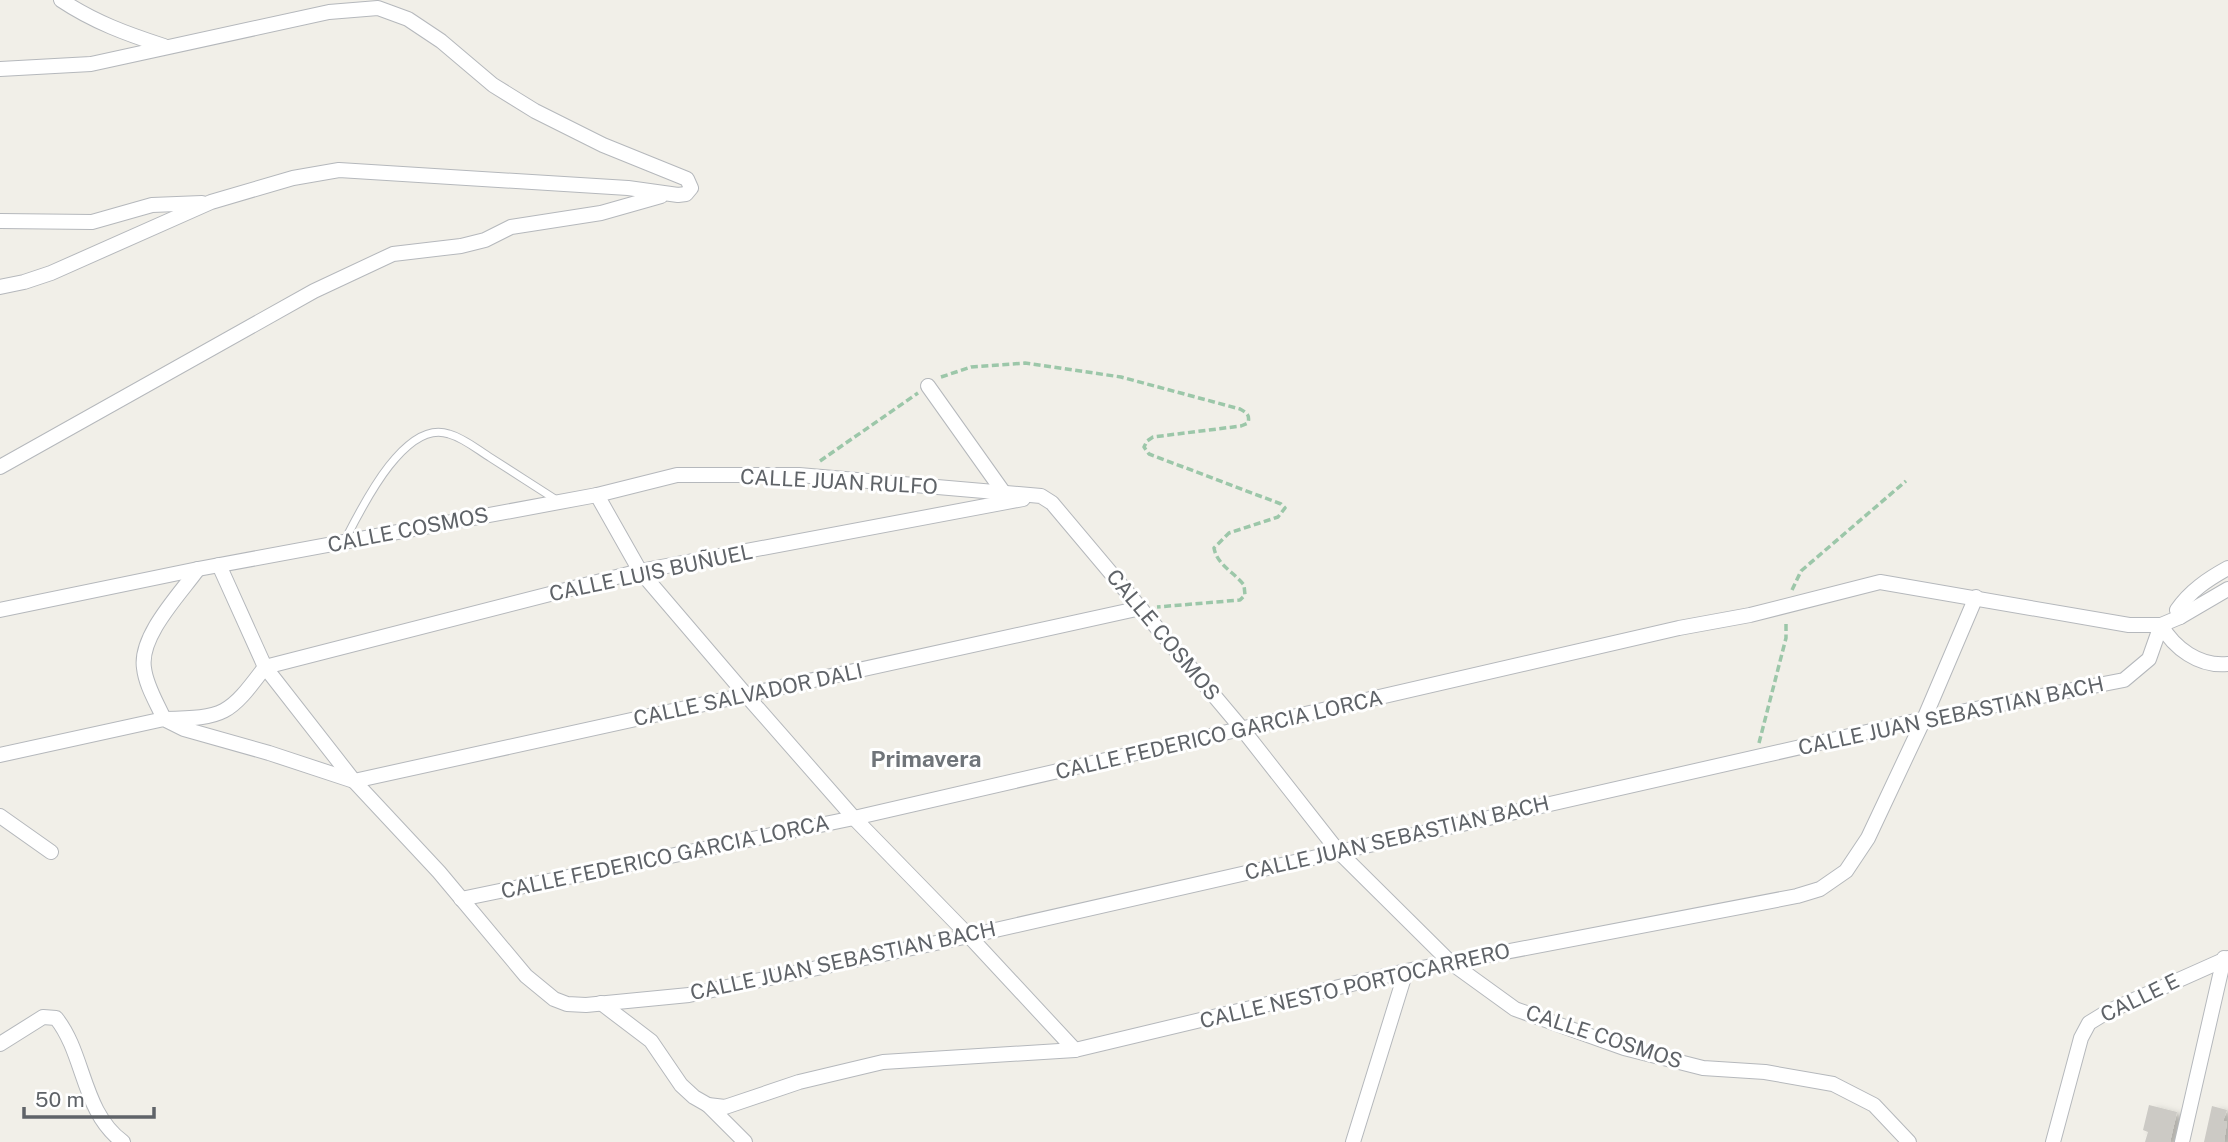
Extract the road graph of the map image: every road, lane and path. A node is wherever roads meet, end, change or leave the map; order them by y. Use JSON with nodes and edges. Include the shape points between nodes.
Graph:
{"nodes":[{"id":1,"x":61,"y":0,"type":"edge"},
{"id":2,"x":166,"y":47,"type":"junction"},
{"id":3,"x":0,"y":69,"type":"edge"},
{"id":4,"x":666,"y":195,"type":"junction"},
{"id":5,"x":211,"y":202,"type":"junction"},
{"id":6,"x":0,"y":221,"type":"edge"},
{"id":7,"x":0,"y":287,"type":"edge"},
{"id":8,"x":928,"y":386,"type":"junction"},
{"id":9,"x":0,"y":467,"type":"edge"},
{"id":10,"x":800,"y":475,"type":"junction"},
{"id":11,"x":1004,"y":493,"type":"junction"},
{"id":12,"x":597,"y":495,"type":"junction"},
{"id":13,"x":1041,"y":496,"type":"junction"},
{"id":14,"x":559,"y":502,"type":"junction"},
{"id":15,"x":344,"y":542,"type":"junction"},
{"id":16,"x":219,"y":565,"type":"junction"},
{"id":17,"x":2228,"y":568,"type":"edge"},
{"id":18,"x":198,"y":569,"type":"junction"},
{"id":19,"x":640,"y":571,"type":"junction"},
{"id":20,"x":2228,"y":589,"type":"edge"},
{"id":21,"x":1976,"y":597,"type":"junction"},
{"id":22,"x":1141,"y":608,"type":"junction"},
{"id":23,"x":0,"y":610,"type":"edge"},
{"id":24,"x":2180,"y":617,"type":"junction"},
{"id":25,"x":2161,"y":625,"type":"junction"},
{"id":26,"x":2228,"y":664,"type":"edge"},
{"id":27,"x":265,"y":667,"type":"junction"},
{"id":28,"x":746,"y":695,"type":"junction"},
{"id":29,"x":164,"y":719,"type":"junction"},
{"id":30,"x":1924,"y":719,"type":"junction"},
{"id":31,"x":1243,"y":730,"type":"junction"},
{"id":32,"x":0,"y":755,"type":"edge"},
{"id":33,"x":355,"y":781,"type":"junction"},
{"id":34,"x":0,"y":816,"type":"edge"},
{"id":35,"x":854,"y":818,"type":"junction"},
{"id":36,"x":1338,"y":851,"type":"junction"},
{"id":37,"x":51,"y":852,"type":"dead end"},
{"id":38,"x":461,"y":900,"type":"junction"},
{"id":39,"x":969,"y":936,"type":"junction"},
{"id":40,"x":2226,"y":958,"type":"edge"},
{"id":41,"x":1450,"y":962,"type":"junction"},
{"id":42,"x":1406,"y":971,"type":"junction"},
{"id":43,"x":601,"y":1003,"type":"junction"},
{"id":44,"x":0,"y":1044,"type":"edge"},
{"id":45,"x":1075,"y":1050,"type":"junction"},
{"id":46,"x":708,"y":1105,"type":"junction"},
{"id":47,"x":124,"y":1142,"type":"edge"},
{"id":48,"x":746,"y":1142,"type":"edge"},
{"id":49,"x":1353,"y":1142,"type":"edge"},
{"id":50,"x":1909,"y":1142,"type":"edge"},
{"id":51,"x":2053,"y":1142,"type":"edge"},
{"id":52,"x":2182,"y":1142,"type":"edge"}],
"edges":[{"from":1,"to":2,"type":"street","via":[[118,32]]},
{"from":2,"to":3,"type":"street","via":[[91,64]]},
{"from":2,"to":4,"type":"street","via":[[329,12],[378,8],[408,19],[493,85],[536,111],[690,183],[683,195]]},
{"from":4,"to":5,"type":"street","via":[[628,188],[339,170]]},
{"from":4,"to":9,"type":"street","via":[[601,213],[511,227],[461,246],[393,254],[314,291]]},
{"from":5,"to":6,"type":"street","via":[[152,205],[92,222]]},
{"from":5,"to":7,"type":"street","via":[[51,273]]},
{"from":8,"to":10,"type":"path"},
{"from":8,"to":11,"type":"street"},
{"from":8,"to":22,"type":"path","via":[[947,374],[971,368],[1025,363],[1121,377],[1247,413],[1248,423],[1241,426],[1153,437],[1144,447],[1149,454],[1285,508],[1278,517],[1229,533],[1214,548],[1223,565],[1244,584],[1245,595],[1240,600]]},
{"from":10,"to":11,"type":"street","name":"CALLE JUAN RULFO"},
{"from":10,"to":12,"type":"street","name":"CALLE JUAN RULFO","via":[[677,475]]},
{"from":11,"to":13,"type":"street","name":"CALLE JUAN RULFO"},
{"from":12,"to":14,"type":"street","name":"CALLE COSMOS"},
{"from":12,"to":19,"type":"street"},
{"from":13,"to":19,"type":"street","name":"CALLE LUIS BUÑUEL"},
{"from":13,"to":22,"type":"street","name":"CALLE COSMOS","via":[[1052,503]]},
{"from":14,"to":15,"type":"street","name":"CALLE COSMOS"},
{"from":14,"to":15,"type":"lane","via":[[449,433],[434,432],[417,439],[375,484]]},
{"from":15,"to":16,"type":"street","name":"CALLE COSMOS"},
{"from":16,"to":18,"type":"street","name":"CALLE COSMOS"},
{"from":16,"to":27,"type":"street","name":"CALLE JUAN SEBASTIAN BACH"},
{"from":17,"to":24,"type":"street","via":[[2185,598],[2177,610]]},
{"from":18,"to":23,"type":"street","name":"CALLE COSMOS"},
{"from":18,"to":29,"type":"street","via":[[155,627],[145,650],[147,681]]},
{"from":19,"to":27,"type":"street","name":"CALLE LUIS BUÑUEL"},
{"from":19,"to":28,"type":"street"},
{"from":20,"to":24,"type":"street"},
{"from":21,"to":25,"type":"street","name":"CALLE FEDERICO GARCIA LORCA","via":[[2129,625]]},
{"from":21,"to":30,"type":"street","name":"CALLE NESTO PORTOCARRERO"},
{"from":21,"to":31,"type":"street","name":"CALLE FEDERICO GARCIA LORCA","via":[[1880,582]]},
{"from":22,"to":28,"type":"street","name":"CALLE SALVADOR DALI"},
{"from":22,"to":31,"type":"street","name":"CALLE COSMOS"},
{"from":24,"to":25,"type":"street"},
{"from":25,"to":26,"type":"street","via":[[2187,655]]},
{"from":25,"to":30,"type":"street","name":"CALLE JUAN SEBASTIAN BACH","via":[[2149,659],[2124,680]]},
{"from":27,"to":29,"type":"street","via":[[241,700],[218,715]]},
{"from":27,"to":33,"type":"street","name":"CALLE JUAN SEBASTIAN BACH"},
{"from":28,"to":33,"type":"street","name":"CALLE SALVADOR DALI"},
{"from":28,"to":35,"type":"street"},
{"from":29,"to":32,"type":"street"},
{"from":29,"to":33,"type":"street"},
{"from":30,"to":36,"type":"street","name":"CALLE JUAN SEBASTIAN BACH"},
{"from":30,"to":41,"type":"street","name":"CALLE NESTO PORTOCARRERO","via":[[1868,838],[1846,871],[1820,889]]},
{"from":31,"to":35,"type":"street","name":"CALLE FEDERICO GARCIA LORCA"},
{"from":31,"to":36,"type":"street","name":"CALLE COSMOS"},
{"from":33,"to":38,"type":"street","name":"CALLE JUAN SEBASTIAN BACH"},
{"from":34,"to":37,"type":"street"},
{"from":35,"to":38,"type":"street","name":"CALLE FEDERICO GARCIA LORCA"},
{"from":35,"to":39,"type":"street"},
{"from":36,"to":39,"type":"street","name":"CALLE JUAN SEBASTIAN BACH"},
{"from":36,"to":41,"type":"street","name":"CALLE COSMOS"},
{"from":38,"to":43,"type":"street","name":"CALLE JUAN SEBASTIAN BACH","via":[[526,976],[554,999],[567,1004]]},
{"from":39,"to":43,"type":"street","name":"CALLE JUAN SEBASTIAN BACH","via":[[689,995]]},
{"from":39,"to":45,"type":"street"},
{"from":40,"to":51,"type":"street","name":"CALLE E","via":[[2089,1023]]},
{"from":40,"to":52,"type":"street"},
{"from":41,"to":42,"type":"street","name":"CALLE NESTO PORTOCARRERO"},
{"from":41,"to":50,"type":"street","name":"CALLE COSMOS","via":[[1515,1009],[1624,1048],[1703,1068],[1765,1072],[1833,1084],[1874,1105]]},
{"from":42,"to":45,"type":"street","name":"CALLE NESTO PORTOCARRERO"},
{"from":42,"to":49,"type":"street"},
{"from":43,"to":46,"type":"street","via":[[651,1041],[681,1085]]},
{"from":44,"to":47,"type":"street","via":[[43,1017],[56,1018],[104,1124]]},
{"from":45,"to":46,"type":"street","name":"CALLE NESTO PORTOCARRERO","via":[[883,1062],[799,1082],[738,1104]]},
{"from":46,"to":48,"type":"street"}]}
